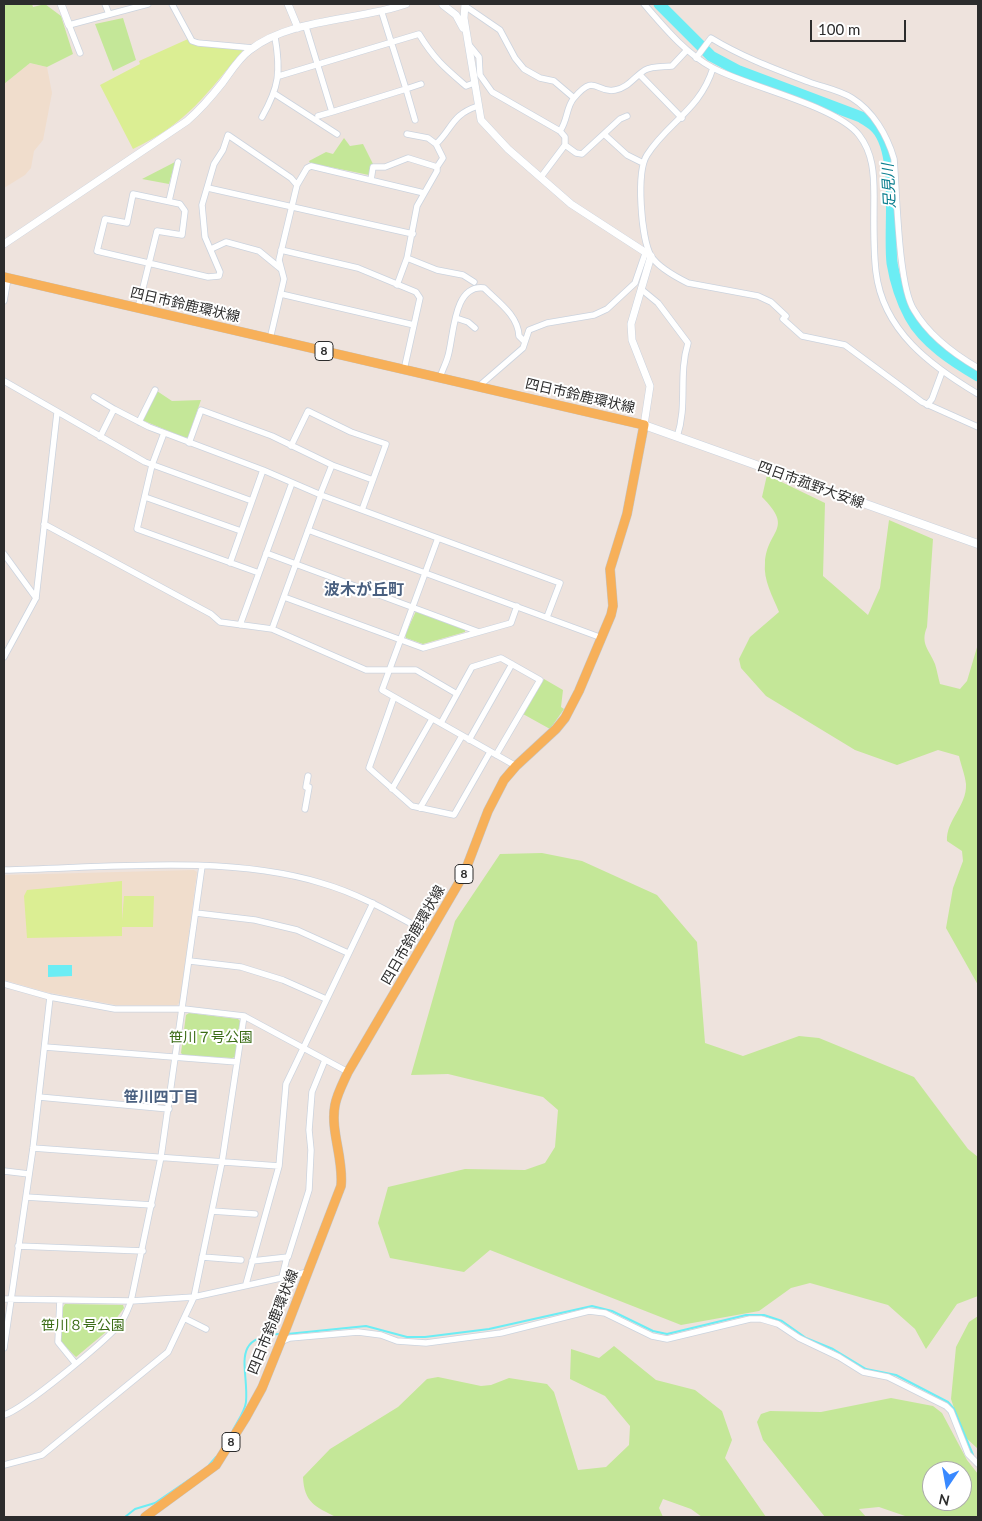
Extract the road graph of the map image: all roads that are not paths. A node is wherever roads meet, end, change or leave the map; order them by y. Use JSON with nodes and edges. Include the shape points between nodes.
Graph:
{"nodes":[{"id":1,"x":61,"y":4,"type":"edge"},
{"id":2,"x":105,"y":4,"type":"edge"},
{"id":3,"x":148,"y":4,"type":"edge"},
{"id":4,"x":172,"y":4,"type":"edge"},
{"id":5,"x":288,"y":4,"type":"edge"},
{"id":6,"x":406,"y":4,"type":"edge"},
{"id":7,"x":441,"y":4,"type":"edge"},
{"id":8,"x":644,"y":4,"type":"edge"},
{"id":9,"x":465,"y":5,"type":"edge"},
{"id":10,"x":382,"y":13,"type":"junction"},
{"id":11,"x":109,"y":14,"type":"junction"},
{"id":12,"x":69,"y":25,"type":"junction"},
{"id":13,"x":306,"y":27,"type":"junction"},
{"id":14,"x":298,"y":28,"type":"junction"},
{"id":15,"x":467,"y":35,"type":"junction"},
{"id":16,"x":275,"y":37,"type":"junction"},
{"id":17,"x":391,"y":43,"type":"junction"},
{"id":18,"x":253,"y":48,"type":"junction"},
{"id":19,"x":687,"y":50,"type":"junction"},
{"id":20,"x":80,"y":53,"type":"dead end"},
{"id":21,"x":697,"y":57,"type":"junction"},
{"id":22,"x":317,"y":64,"type":"junction"},
{"id":23,"x":713,"y":68,"type":"junction"},
{"id":24,"x":640,"y":75,"type":"junction"},
{"id":25,"x":279,"y":76,"type":"junction"},
{"id":26,"x":476,"y":78,"type":"junction"},
{"id":27,"x":421,"y":84,"type":"dead end"},
{"id":28,"x":406,"y":89,"type":"junction"},
{"id":29,"x":275,"y":94,"type":"junction"},
{"id":30,"x":574,"y":98,"type":"junction"},
{"id":31,"x":478,"y":106,"type":"junction"},
{"id":32,"x":332,"y":112,"type":"junction"},
{"id":33,"x":318,"y":116,"type":"dead end"},
{"id":34,"x":627,"y":116,"type":"dead end"},
{"id":35,"x":262,"y":117,"type":"dead end"},
{"id":36,"x":682,"y":118,"type":"junction"},
{"id":37,"x":415,"y":120,"type":"dead end"},
{"id":38,"x":560,"y":132,"type":"junction"},
{"id":39,"x":337,"y":134,"type":"dead end"},
{"id":40,"x":407,"y":134,"type":"dead end"},
{"id":41,"x":605,"y":135,"type":"junction"},
{"id":42,"x":436,"y":144,"type":"junction"},
{"id":43,"x":565,"y":145,"type":"junction"},
{"id":44,"x":178,"y":162,"type":"dead end"},
{"id":45,"x":642,"y":163,"type":"junction"},
{"id":46,"x":437,"y":167,"type":"junction"},
{"id":47,"x":541,"y":177,"type":"junction"},
{"id":48,"x":370,"y":180,"type":"junction"},
{"id":49,"x":297,"y":185,"type":"junction"},
{"id":50,"x":208,"y":188,"type":"junction"},
{"id":51,"x":424,"y":193,"type":"junction"},
{"id":52,"x":169,"y":201,"type":"junction"},
{"id":53,"x":291,"y":207,"type":"junction"},
{"id":54,"x":413,"y":234,"type":"junction"},
{"id":55,"x":4,"y":244,"type":"edge"},
{"id":56,"x":211,"y":249,"type":"junction"},
{"id":57,"x":281,"y":250,"type":"junction"},
{"id":58,"x":648,"y":253,"type":"junction"},
{"id":59,"x":407,"y":258,"type":"junction"},
{"id":60,"x":149,"y":262,"type":"junction"},
{"id":61,"x":281,"y":269,"type":"junction"},
{"id":62,"x":6,"y":278,"type":"edge"},
{"id":63,"x":474,"y":282,"type":"dead end"},
{"id":64,"x":397,"y":284,"type":"junction"},
{"id":65,"x":641,"y":289,"type":"junction"},
{"id":66,"x":281,"y":294,"type":"junction"},
{"id":67,"x":4,"y":300,"type":"edge"},
{"id":68,"x":138,"y":308,"type":"junction"},
{"id":69,"x":456,"y":318,"type":"junction"},
{"id":70,"x":414,"y":324,"type":"junction"},
{"id":71,"x":476,"y":328,"type":"dead end"},
{"id":72,"x":270,"y":339,"type":"junction"},
{"id":73,"x":526,"y":342,"type":"junction"},
{"id":74,"x":978,"y":368,"type":"edge"},
{"id":75,"x":404,"y":370,"type":"junction"},
{"id":76,"x":942,"y":372,"type":"junction"},
{"id":77,"x":440,"y":378,"type":"junction"},
{"id":78,"x":4,"y":381,"type":"edge"},
{"id":79,"x":478,"y":387,"type":"junction"},
{"id":80,"x":156,"y":390,"type":"dead end"},
{"id":81,"x":978,"y":394,"type":"edge"},
{"id":82,"x":94,"y":397,"type":"dead end"},
{"id":83,"x":928,"y":405,"type":"junction"},
{"id":84,"x":114,"y":409,"type":"junction"},
{"id":85,"x":58,"y":413,"type":"junction"},
{"id":86,"x":139,"y":422,"type":"junction"},
{"id":87,"x":644,"y":425,"type":"junction"},
{"id":88,"x":978,"y":427,"type":"edge"},
{"id":89,"x":164,"y":433,"type":"junction"},
{"id":90,"x":100,"y":437,"type":"junction"},
{"id":91,"x":677,"y":437,"type":"junction"},
{"id":92,"x":189,"y":443,"type":"junction"},
{"id":93,"x":291,"y":446,"type":"junction"},
{"id":94,"x":152,"y":465,"type":"junction"},
{"id":95,"x":332,"y":465,"type":"junction"},
{"id":96,"x":263,"y":470,"type":"junction"},
{"id":97,"x":373,"y":480,"type":"junction"},
{"id":98,"x":292,"y":483,"type":"junction"},
{"id":99,"x":321,"y":495,"type":"junction"},
{"id":100,"x":145,"y":496,"type":"junction"},
{"id":101,"x":252,"y":501,"type":"junction"},
{"id":102,"x":362,"y":510,"type":"junction"},
{"id":103,"x":44,"y":524,"type":"junction"},
{"id":104,"x":308,"y":530,"type":"junction"},
{"id":105,"x":241,"y":531,"type":"junction"},
{"id":106,"x":438,"y":538,"type":"junction"},
{"id":107,"x":978,"y":544,"type":"edge"},
{"id":108,"x":266,"y":553,"type":"junction"},
{"id":109,"x":4,"y":554,"type":"edge"},
{"id":110,"x":230,"y":563,"type":"junction"},
{"id":111,"x":296,"y":564,"type":"junction"},
{"id":112,"x":425,"y":572,"type":"junction"},
{"id":113,"x":259,"y":573,"type":"junction"},
{"id":114,"x":284,"y":597,"type":"junction"},
{"id":115,"x":36,"y":598,"type":"junction"},
{"id":116,"x":517,"y":606,"type":"junction"},
{"id":117,"x":412,"y":607,"type":"junction"},
{"id":118,"x":547,"y":617,"type":"junction"},
{"id":119,"x":240,"y":625,"type":"junction"},
{"id":120,"x":272,"y":629,"type":"junction"},
{"id":121,"x":479,"y":632,"type":"junction"},
{"id":122,"x":602,"y":638,"type":"junction"},
{"id":123,"x":401,"y":640,"type":"junction"},
{"id":124,"x":4,"y":657,"type":"edge"},
{"id":125,"x":512,"y":664,"type":"junction"},
{"id":126,"x":389,"y":672,"type":"junction"},
{"id":127,"x":457,"y":694,"type":"junction"},
{"id":128,"x":394,"y":697,"type":"junction"},
{"id":129,"x":432,"y":719,"type":"junction"},
{"id":130,"x":440,"y":723,"type":"junction"},
{"id":131,"x":462,"y":736,"type":"junction"},
{"id":132,"x":469,"y":740,"type":"junction"},
{"id":133,"x":493,"y":754,"type":"junction"},
{"id":134,"x":516,"y":766,"type":"junction"},
{"id":135,"x":308,"y":776,"type":"dead end"},
{"id":136,"x":392,"y":789,"type":"junction"},
{"id":137,"x":420,"y":808,"type":"junction"},
{"id":138,"x":305,"y":809,"type":"dead end"},
{"id":139,"x":202,"y":866,"type":"junction"},
{"id":140,"x":4,"y":870,"type":"edge"},
{"id":141,"x":373,"y":903,"type":"junction"},
{"id":142,"x":196,"y":913,"type":"junction"},
{"id":143,"x":430,"y":934,"type":"junction"},
{"id":144,"x":348,"y":954,"type":"junction"},
{"id":145,"x":190,"y":961,"type":"junction"},
{"id":146,"x":4,"y":984,"type":"edge"},
{"id":147,"x":50,"y":997,"type":"junction"},
{"id":148,"x":326,"y":1000,"type":"junction"},
{"id":149,"x":184,"y":1008,"type":"junction"},
{"id":150,"x":244,"y":1016,"type":"junction"},
{"id":151,"x":45,"y":1047,"type":"junction"},
{"id":152,"x":304,"y":1047,"type":"junction"},
{"id":153,"x":177,"y":1058,"type":"junction"},
{"id":154,"x":325,"y":1060,"type":"junction"},
{"id":155,"x":237,"y":1062,"type":"junction"},
{"id":156,"x":348,"y":1072,"type":"junction"},
{"id":157,"x":39,"y":1097,"type":"junction"},
{"id":158,"x":169,"y":1108,"type":"junction"},
{"id":159,"x":33,"y":1148,"type":"junction"},
{"id":160,"x":161,"y":1158,"type":"junction"},
{"id":161,"x":222,"y":1162,"type":"junction"},
{"id":162,"x":279,"y":1166,"type":"junction"},
{"id":163,"x":4,"y":1171,"type":"edge"},
{"id":164,"x":29,"y":1174,"type":"junction"},
{"id":165,"x":26,"y":1197,"type":"junction"},
{"id":166,"x":152,"y":1205,"type":"junction"},
{"id":167,"x":212,"y":1210,"type":"junction"},
{"id":168,"x":255,"y":1214,"type":"dead end"},
{"id":169,"x":18,"y":1246,"type":"junction"},
{"id":170,"x":143,"y":1251,"type":"junction"},
{"id":171,"x":202,"y":1257,"type":"junction"},
{"id":172,"x":287,"y":1258,"type":"junction"},
{"id":173,"x":241,"y":1260,"type":"dead end"},
{"id":174,"x":252,"y":1261,"type":"junction"},
{"id":175,"x":308,"y":1272,"type":"junction"},
{"id":176,"x":282,"y":1277,"type":"junction"},
{"id":177,"x":246,"y":1284,"type":"junction"},
{"id":178,"x":194,"y":1297,"type":"junction"},
{"id":179,"x":7,"y":1299,"type":"edge"},
{"id":180,"x":60,"y":1300,"type":"junction"},
{"id":181,"x":131,"y":1301,"type":"junction"},
{"id":182,"x":184,"y":1318,"type":"junction"},
{"id":183,"x":206,"y":1329,"type":"dead end"},
{"id":184,"x":281,"y":1340,"type":"junction"},
{"id":185,"x":4,"y":1348,"type":"edge"},
{"id":186,"x":75,"y":1363,"type":"junction"},
{"id":187,"x":4,"y":1415,"type":"edge"},
{"id":188,"x":978,"y":1464,"type":"edge"},
{"id":189,"x":4,"y":1465,"type":"edge"},
{"id":190,"x":145,"y":1517,"type":"edge"}],
"edges":[{"from":1,"to":12,"type":"street"},
{"from":2,"to":11,"type":"street"},
{"from":3,"to":11,"type":"street"},
{"from":4,"to":18,"type":"street","via":[[192,41]]},
{"from":5,"to":14,"type":"street"},
{"from":6,"to":10,"type":"street"},
{"from":7,"to":15,"type":"street","via":[[456,15]]},
{"from":8,"to":19,"type":"street"},
{"from":9,"to":15,"type":"street"},
{"from":9,"to":30,"type":"street","via":[[500,30],[524,69],[554,81]]},
{"from":10,"to":13,"type":"street"},
{"from":10,"to":17,"type":"street"},
{"from":11,"to":12,"type":"street"},
{"from":12,"to":20,"type":"street"},
{"from":13,"to":14,"type":"street"},
{"from":13,"to":22,"type":"street"},
{"from":14,"to":16,"type":"street"},
{"from":15,"to":26,"type":"street"},
{"from":16,"to":18,"type":"street"},
{"from":16,"to":25,"type":"street"},
{"from":17,"to":22,"type":"street"},
{"from":17,"to":26,"type":"street","via":[[420,34],[432,55],[466,86]]},
{"from":17,"to":28,"type":"street"},
{"from":18,"to":55,"type":"street","via":[[188,121]]},
{"from":19,"to":21,"type":"street"},
{"from":19,"to":24,"type":"street","via":[[672,66],[650,68]]},
{"from":21,"to":23,"type":"street"},
{"from":21,"to":74,"type":"street","via":[[710,39],[771,68],[851,97],[869,113],[889,143],[894,159],[904,274],[912,308],[942,342]]},
{"from":22,"to":25,"type":"street"},
{"from":22,"to":32,"type":"street"},
{"from":23,"to":36,"type":"street","via":[[701,95]]},
{"from":23,"to":76,"type":"street","via":[[830,114],[847,123],[859,135],[871,155],[878,286],[892,321],[907,342]]},
{"from":24,"to":30,"type":"street","via":[[613,91],[597,85],[588,86]]},
{"from":24,"to":36,"type":"street"},
{"from":25,"to":29,"type":"street"},
{"from":26,"to":31,"type":"street"},
{"from":26,"to":38,"type":"street","via":[[496,96]]},
{"from":27,"to":28,"type":"street"},
{"from":28,"to":32,"type":"street"},
{"from":28,"to":37,"type":"street"},
{"from":29,"to":35,"type":"street"},
{"from":29,"to":39,"type":"street"},
{"from":30,"to":38,"type":"street"},
{"from":31,"to":42,"type":"street","via":[[452,120]]},
{"from":31,"to":47,"type":"street","via":[[486,126]]},
{"from":32,"to":33,"type":"street"},
{"from":34,"to":41,"type":"street"},
{"from":36,"to":45,"type":"street","via":[[650,150]]},
{"from":38,"to":43,"type":"street","via":[[566,140]]},
{"from":40,"to":42,"type":"street","via":[[428,138]]},
{"from":41,"to":43,"type":"street","via":[[582,154]]},
{"from":41,"to":45,"type":"street","via":[[627,155]]},
{"from":42,"to":46,"type":"street","via":[[443,158]]},
{"from":43,"to":47,"type":"street"},
{"from":44,"to":52,"type":"street"},
{"from":45,"to":58,"type":"street","via":[[640,182]]},
{"from":46,"to":48,"type":"street","via":[[408,158],[385,167],[373,167]]},
{"from":46,"to":51,"type":"street"},
{"from":47,"to":58,"type":"street","via":[[571,204]]},
{"from":48,"to":49,"type":"street","via":[[311,166]]},
{"from":48,"to":51,"type":"street"},
{"from":49,"to":50,"type":"street","via":[[228,135],[214,164]]},
{"from":49,"to":53,"type":"street"},
{"from":50,"to":53,"type":"street"},
{"from":50,"to":56,"type":"street","via":[[202,206],[205,237]]},
{"from":51,"to":54,"type":"street","via":[[417,206]]},
{"from":52,"to":60,"type":"street","via":[[180,204],[185,210],[182,235],[157,231]]},
{"from":52,"to":60,"type":"street","via":[[134,194],[127,223],[105,218],[97,251]]},
{"from":53,"to":54,"type":"street"},
{"from":53,"to":57,"type":"street"},
{"from":54,"to":59,"type":"street"},
{"from":56,"to":60,"type":"street","via":[[219,276],[208,277]]},
{"from":56,"to":61,"type":"street","via":[[226,242],[259,251]]},
{"from":57,"to":61,"type":"street"},
{"from":57,"to":64,"type":"street","via":[[358,268]]},
{"from":58,"to":65,"type":"street"},
{"from":58,"to":73,"type":"street","via":[[635,283],[607,309],[529,330]]},
{"from":58,"to":83,"type":"street","via":[[677,278],[688,283],[768,300],[802,336],[845,345]]},
{"from":59,"to":63,"type":"street","via":[[437,270],[463,274]]},
{"from":59,"to":64,"type":"street"},
{"from":60,"to":68,"type":"street"},
{"from":61,"to":66,"type":"street","via":[[284,280]]},
{"from":62,"to":67,"type":"street"},
{"from":62,"to":68,"type":"main road","name":"四日市鈴鹿環状線","number":"8"},
{"from":64,"to":70,"type":"street","via":[[416,292],[420,298]]},
{"from":65,"to":87,"type":"street","via":[[631,330],[650,386]]},
{"from":65,"to":91,"type":"street","via":[[651,295],[688,343],[681,373],[683,418]]},
{"from":66,"to":70,"type":"street"},
{"from":66,"to":72,"type":"street"},
{"from":68,"to":72,"type":"main road","name":"四日市鈴鹿環状線","number":"8"},
{"from":69,"to":71,"type":"street"},
{"from":69,"to":73,"type":"street","via":[[465,294],[477,287],[484,288],[514,318],[519,336]]},
{"from":69,"to":77,"type":"street","via":[[448,359]]},
{"from":70,"to":75,"type":"street"},
{"from":72,"to":75,"type":"main road","name":"四日市鈴鹿環状線","number":"8"},
{"from":73,"to":79,"type":"street"},
{"from":75,"to":77,"type":"main road","name":"四日市鈴鹿環状線","number":"8"},
{"from":76,"to":81,"type":"street"},
{"from":76,"to":83,"type":"street"},
{"from":77,"to":79,"type":"main road","name":"四日市鈴鹿環状線","number":"8"},
{"from":78,"to":85,"type":"street"},
{"from":79,"to":87,"type":"main road","name":"四日市鈴鹿環状線","number":"8"},
{"from":80,"to":86,"type":"street"},
{"from":82,"to":84,"type":"street"},
{"from":83,"to":88,"type":"street"},
{"from":84,"to":86,"type":"street"},
{"from":84,"to":90,"type":"street"},
{"from":85,"to":90,"type":"street"},
{"from":85,"to":103,"type":"street"},
{"from":86,"to":89,"type":"street"},
{"from":87,"to":91,"type":"main road","name":"四日市菰野大安線"},
{"from":87,"to":122,"type":"main road","name":"四日市鈴鹿環状線","number":"8","via":[[627,514],[610,569],[613,606]]},
{"from":89,"to":92,"type":"street"},
{"from":89,"to":94,"type":"street"},
{"from":90,"to":94,"type":"street"},
{"from":91,"to":107,"type":"main road","name":"四日市菰野大安線"},
{"from":92,"to":93,"type":"street","via":[[201,410]]},
{"from":92,"to":96,"type":"street"},
{"from":93,"to":95,"type":"street"},
{"from":93,"to":97,"type":"street","via":[[308,411],[351,432],[386,444]]},
{"from":94,"to":100,"type":"street"},
{"from":94,"to":101,"type":"street"},
{"from":95,"to":97,"type":"street"},
{"from":95,"to":99,"type":"street"},
{"from":96,"to":98,"type":"street"},
{"from":96,"to":101,"type":"street"},
{"from":97,"to":102,"type":"street"},
{"from":98,"to":99,"type":"street"},
{"from":98,"to":108,"type":"street"},
{"from":99,"to":102,"type":"street"},
{"from":99,"to":104,"type":"street"},
{"from":100,"to":105,"type":"street"},
{"from":100,"to":110,"type":"street","via":[[137,529]]},
{"from":101,"to":105,"type":"street"},
{"from":102,"to":106,"type":"street"},
{"from":103,"to":115,"type":"street"},
{"from":103,"to":119,"type":"street","via":[[211,614],[220,622]]},
{"from":104,"to":111,"type":"street"},
{"from":104,"to":112,"type":"street"},
{"from":105,"to":110,"type":"street"},
{"from":106,"to":112,"type":"street"},
{"from":106,"to":118,"type":"street","via":[[560,583]]},
{"from":108,"to":111,"type":"street"},
{"from":108,"to":113,"type":"street"},
{"from":109,"to":115,"type":"street"},
{"from":110,"to":113,"type":"street"},
{"from":111,"to":114,"type":"street"},
{"from":111,"to":117,"type":"street"},
{"from":112,"to":116,"type":"street"},
{"from":112,"to":117,"type":"street"},
{"from":113,"to":119,"type":"street"},
{"from":114,"to":120,"type":"street"},
{"from":114,"to":123,"type":"street"},
{"from":115,"to":124,"type":"street"},
{"from":116,"to":118,"type":"street"},
{"from":116,"to":121,"type":"street","via":[[511,622]]},
{"from":117,"to":121,"type":"street"},
{"from":117,"to":123,"type":"street"},
{"from":118,"to":122,"type":"street"},
{"from":119,"to":120,"type":"street"},
{"from":120,"to":126,"type":"street","via":[[366,670]]},
{"from":121,"to":123,"type":"street","via":[[423,648]]},
{"from":122,"to":134,"type":"main road","name":"四日市鈴鹿環状線","number":"8","via":[[565,718]]},
{"from":123,"to":126,"type":"street"},
{"from":125,"to":127,"type":"street","via":[[501,658],[472,667]]},
{"from":125,"to":132,"type":"street"},
{"from":125,"to":133,"type":"street","via":[[540,680]]},
{"from":126,"to":127,"type":"street","via":[[416,670]]},
{"from":126,"to":128,"type":"street","via":[[382,690]]},
{"from":127,"to":130,"type":"street"},
{"from":128,"to":129,"type":"street"},
{"from":128,"to":136,"type":"street","via":[[369,768]]},
{"from":129,"to":130,"type":"street"},
{"from":129,"to":136,"type":"street"},
{"from":130,"to":131,"type":"street"},
{"from":131,"to":132,"type":"street"},
{"from":131,"to":137,"type":"street"},
{"from":132,"to":133,"type":"street"},
{"from":133,"to":134,"type":"street"},
{"from":133,"to":137,"type":"street","via":[[454,815]]},
{"from":134,"to":143,"type":"main road","name":"四日市鈴鹿環状線","number":"8","via":[[495,796],[464,874]]},
{"from":135,"to":138,"type":"street"},
{"from":136,"to":137,"type":"street","via":[[412,806]]},
{"from":139,"to":140,"type":"street"},
{"from":139,"to":141,"type":"street","via":[[263,871],[321,883]]},
{"from":139,"to":142,"type":"street"},
{"from":141,"to":143,"type":"street"},
{"from":141,"to":144,"type":"street"},
{"from":142,"to":144,"type":"street","via":[[255,920],[297,930]]},
{"from":142,"to":145,"type":"street"},
{"from":143,"to":156,"type":"main road","name":"四日市鈴鹿環状線","number":"8"},
{"from":144,"to":148,"type":"street"},
{"from":145,"to":148,"type":"street","via":[[241,967],[283,980]]},
{"from":145,"to":149,"type":"street"},
{"from":146,"to":147,"type":"street"},
{"from":147,"to":149,"type":"street","via":[[114,1009]]},
{"from":147,"to":151,"type":"street"},
{"from":148,"to":152,"type":"street"},
{"from":149,"to":150,"type":"street"},
{"from":149,"to":153,"type":"street"},
{"from":150,"to":152,"type":"street"},
{"from":150,"to":155,"type":"street"},
{"from":151,"to":153,"type":"street"},
{"from":151,"to":157,"type":"street"},
{"from":152,"to":154,"type":"street"},
{"from":152,"to":162,"type":"street","via":[[286,1084]]},
{"from":153,"to":155,"type":"street"},
{"from":153,"to":158,"type":"street"},
{"from":154,"to":156,"type":"street"},
{"from":154,"to":172,"type":"street","via":[[312,1092],[309,1190]]},
{"from":155,"to":161,"type":"street"},
{"from":156,"to":175,"type":"main road","name":"四日市鈴鹿環状線","number":"8","via":[[335,1105],[334,1118],[341,1186]]},
{"from":157,"to":158,"type":"street"},
{"from":157,"to":159,"type":"street"},
{"from":158,"to":160,"type":"street"},
{"from":159,"to":160,"type":"street"},
{"from":159,"to":164,"type":"street"},
{"from":160,"to":161,"type":"street"},
{"from":160,"to":166,"type":"street"},
{"from":161,"to":162,"type":"street"},
{"from":161,"to":167,"type":"street"},
{"from":162,"to":174,"type":"street"},
{"from":163,"to":164,"type":"street"},
{"from":164,"to":165,"type":"street"},
{"from":165,"to":166,"type":"street"},
{"from":165,"to":169,"type":"street"},
{"from":166,"to":170,"type":"street"},
{"from":167,"to":168,"type":"street"},
{"from":167,"to":171,"type":"street"},
{"from":169,"to":170,"type":"street"},
{"from":169,"to":179,"type":"street"},
{"from":170,"to":181,"type":"street"},
{"from":171,"to":173,"type":"street"},
{"from":171,"to":178,"type":"street"},
{"from":172,"to":174,"type":"street"},
{"from":172,"to":176,"type":"street"},
{"from":174,"to":177,"type":"street"},
{"from":175,"to":176,"type":"street"},
{"from":175,"to":184,"type":"main road","name":"四日市鈴鹿環状線","number":"8"},
{"from":176,"to":177,"type":"street"},
{"from":177,"to":178,"type":"street"},
{"from":178,"to":181,"type":"street"},
{"from":178,"to":182,"type":"street"},
{"from":179,"to":180,"type":"street"},
{"from":179,"to":185,"type":"street"},
{"from":180,"to":181,"type":"street"},
{"from":180,"to":186,"type":"street","via":[[58,1342]]},
{"from":181,"to":186,"type":"street","via":[[114,1331]]},
{"from":182,"to":183,"type":"street"},
{"from":182,"to":189,"type":"street","via":[[168,1352],[42,1455]]},
{"from":184,"to":188,"type":"street","via":[[358,1332],[397,1341],[436,1342],[501,1333],[589,1311],[606,1313],[652,1336],[667,1339],[750,1319],[771,1320],[863,1372],[888,1377],[946,1406],[968,1454]]},
{"from":184,"to":190,"type":"main road","name":"四日市鈴鹿環状線","number":"8","via":[[256,1400],[221,1458]]},
{"from":186,"to":187,"type":"street","via":[[21,1407]]}]}
